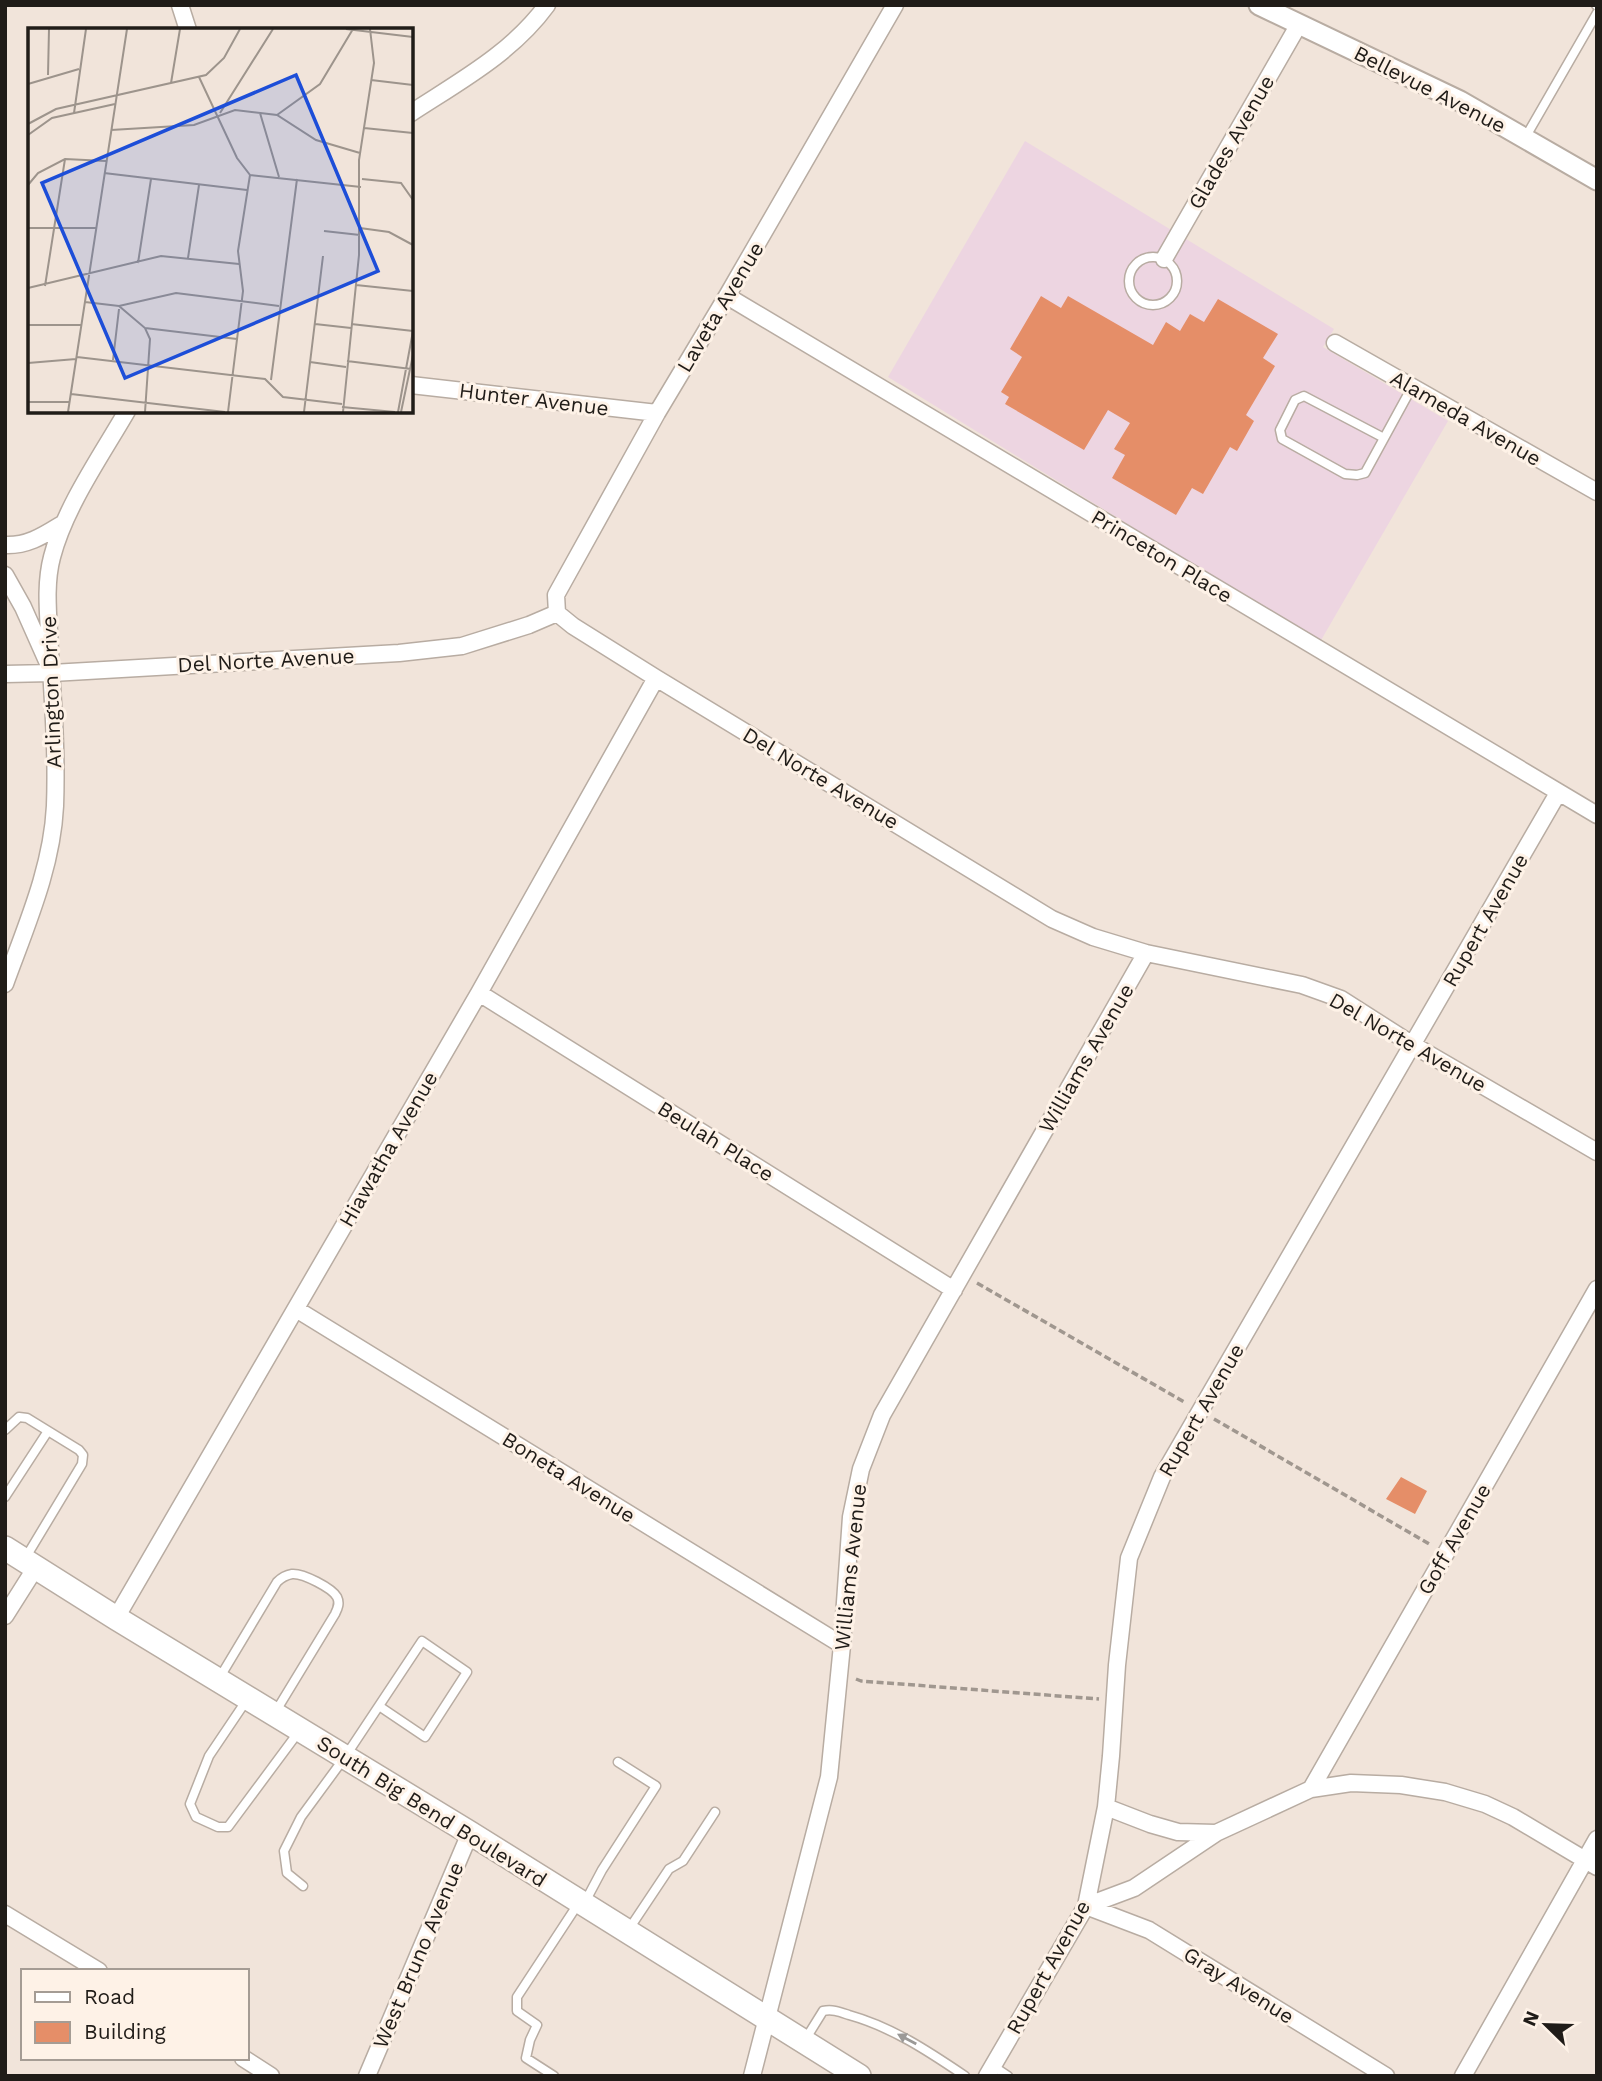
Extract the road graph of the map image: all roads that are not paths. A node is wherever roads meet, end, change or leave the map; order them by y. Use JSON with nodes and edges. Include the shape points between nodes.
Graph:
{"nodes":[{"id":1,"x":180,"y":5,"type":"edge"},
{"id":2,"x":547,"y":5,"type":"edge"},
{"id":3,"x":895,"y":5,"type":"edge"},
{"id":4,"x":1259,"y":5,"type":"edge"},
{"id":5,"x":1597,"y":13,"type":"edge"},
{"id":6,"x":1299,"y":24,"type":"junction"},
{"id":7,"x":187,"y":28,"type":"edge"},
{"id":8,"x":413,"y":112,"type":"edge"},
{"id":9,"x":1525,"y":138,"type":"junction"},
{"id":10,"x":1597,"y":180,"type":"edge"},
{"id":11,"x":1164,"y":260,"type":"junction"},
{"id":12,"x":727,"y":296,"type":"junction"},
{"id":13,"x":1335,"y":343,"type":"dead end"},
{"id":14,"x":413,"y":385,"type":"edge"},
{"id":15,"x":1412,"y":387,"type":"junction"},
{"id":16,"x":126,"y":413,"type":"edge"},
{"id":17,"x":657,"y":413,"type":"junction"},
{"id":18,"x":1384,"y":438,"type":"junction"},
{"id":19,"x":1597,"y":492,"type":"edge"},
{"id":20,"x":62,"y":524,"type":"junction"},
{"id":21,"x":5,"y":545,"type":"edge"},
{"id":22,"x":5,"y":575,"type":"edge"},
{"id":23,"x":557,"y":613,"type":"junction"},
{"id":24,"x":52,"y":673,"type":"junction"},
{"id":25,"x":5,"y":674,"type":"edge"},
{"id":26,"x":656,"y":678,"type":"junction"},
{"id":27,"x":1558,"y":793,"type":"junction"},
{"id":28,"x":1597,"y":815,"type":"edge"},
{"id":29,"x":1146,"y":953,"type":"junction"},
{"id":30,"x":5,"y":984,"type":"edge"},
{"id":31,"x":479,"y":993,"type":"junction"},
{"id":32,"x":1413,"y":1045,"type":"junction"},
{"id":33,"x":1597,"y":1152,"type":"edge"},
{"id":34,"x":1597,"y":1289,"type":"edge"},
{"id":35,"x":954,"y":1290,"type":"junction"},
{"id":36,"x":296,"y":1309,"type":"junction"},
{"id":37,"x":5,"y":1430,"type":"edge"},
{"id":38,"x":48,"y":1431,"type":"junction"},
{"id":39,"x":5,"y":1497,"type":"edge"},
{"id":40,"x":22,"y":1558,"type":"edge"},
{"id":41,"x":5,"y":1616,"type":"edge"},
{"id":42,"x":116,"y":1618,"type":"junction"},
{"id":43,"x":842,"y":1646,"type":"junction"},
{"id":44,"x":218,"y":1680,"type":"junction"},
{"id":45,"x":248,"y":1698,"type":"junction"},
{"id":46,"x":379,"y":1706,"type":"junction"},
{"id":47,"x":274,"y":1714,"type":"junction"},
{"id":48,"x":300,"y":1730,"type":"junction"},
{"id":49,"x":345,"y":1757,"type":"junction"},
{"id":50,"x":618,"y":1762,"type":"dead end"},
{"id":51,"x":1311,"y":1789,"type":"junction"},
{"id":52,"x":1106,"y":1807,"type":"junction"},
{"id":53,"x":715,"y":1812,"type":"dead end"},
{"id":54,"x":470,"y":1833,"type":"junction"},
{"id":55,"x":1216,"y":1833,"type":"junction"},
{"id":56,"x":1597,"y":1839,"type":"edge"},
{"id":57,"x":1591,"y":1863,"type":"edge"},
{"id":58,"x":303,"y":1886,"type":"dead end"},
{"id":59,"x":582,"y":1903,"type":"junction"},
{"id":60,"x":1086,"y":1906,"type":"junction"},
{"id":61,"x":5,"y":1914,"type":"edge"},
{"id":62,"x":627,"y":1931,"type":"junction"},
{"id":63,"x":96,"y":1969,"type":"edge"},
{"id":64,"x":767,"y":2019,"type":"junction"},
{"id":65,"x":804,"y":2042,"type":"junction"},
{"id":66,"x":246,"y":2060,"type":"edge"},
{"id":67,"x":990,"y":2071,"type":"edge"},
{"id":68,"x":752,"y":2073,"type":"edge"},
{"id":69,"x":271,"y":2076,"type":"edge"},
{"id":70,"x":367,"y":2076,"type":"edge"},
{"id":71,"x":554,"y":2076,"type":"edge"},
{"id":72,"x":859,"y":2076,"type":"edge"},
{"id":73,"x":965,"y":2076,"type":"edge"},
{"id":74,"x":1008,"y":2076,"type":"edge"},
{"id":75,"x":1386,"y":2076,"type":"edge"},
{"id":76,"x":1463,"y":2076,"type":"edge"}],
"edges":[{"from":1,"to":7,"type":"street"},
{"from":2,"to":8,"type":"street","via":[[487,64]]},
{"from":3,"to":12,"type":"street","name":"Laveta Avenue"},
{"from":4,"to":6,"type":"street","name":"Bellevue Avenue"},
{"from":5,"to":9,"type":"lane"},
{"from":6,"to":9,"type":"street","name":"Bellevue Avenue","via":[[1435,88]]},
{"from":6,"to":11,"type":"street","name":"Glades Avenue"},
{"from":9,"to":10,"type":"street","name":"Bellevue Avenue"},
{"from":11,"to":11,"type":"lane","via":[[1174,271],[1173,293],[1161,303],[1145,303],[1133,294],[1131,271],[1141,260]]},
{"from":12,"to":17,"type":"street","name":"Laveta Avenue"},
{"from":12,"to":27,"type":"street","name":"Princeton Place"},
{"from":13,"to":15,"type":"street","name":"Alameda Avenue"},
{"from":14,"to":17,"type":"street","name":"Hunter Avenue"},
{"from":15,"to":18,"type":"lane"},
{"from":15,"to":19,"type":"street","name":"Alameda Avenue"},
{"from":16,"to":20,"type":"street","name":"Arlington Drive"},
{"from":17,"to":23,"type":"street","name":"Laveta Avenue","via":[[556,595]]},
{"from":18,"to":18,"type":"lane","via":[[1365,473],[1357,475],[1345,474],[1283,439],[1280,430],[1295,400],[1304,396]]},
{"from":20,"to":21,"type":"street","via":[[37,540]]},
{"from":20,"to":24,"type":"street","name":"Arlington Drive","via":[[47,591]]},
{"from":22,"to":24,"type":"street"},
{"from":23,"to":24,"type":"street","name":"Del Norte Avenue","via":[[462,646]]},
{"from":23,"to":26,"type":"street","name":"Del Norte Avenue"},
{"from":24,"to":25,"type":"street","name":"Del Norte Avenue"},
{"from":24,"to":30,"type":"street","name":"Arlington Drive","via":[[55,808],[49,853]]},
{"from":26,"to":29,"type":"street","name":"Del Norte Avenue","via":[[1052,919]]},
{"from":26,"to":31,"type":"street","name":"Hiawatha Avenue"},
{"from":27,"to":28,"type":"street","name":"Princeton Place"},
{"from":27,"to":32,"type":"street","name":"Rupert Avenue"},
{"from":29,"to":32,"type":"street","name":"Del Norte Avenue","via":[[1302,985],[1341,999]]},
{"from":29,"to":35,"type":"street","name":"Williams Avenue"},
{"from":31,"to":35,"type":"street","name":"Beulah Place"},
{"from":31,"to":36,"type":"street","name":"Hiawatha Avenue"},
{"from":32,"to":33,"type":"street","name":"Del Norte Avenue"},
{"from":32,"to":52,"type":"street","name":"Rupert Avenue","via":[[1162,1477],[1129,1558]]},
{"from":34,"to":51,"type":"street","name":"Goff Avenue"},
{"from":35,"to":43,"type":"street","name":"Williams Avenue","via":[[882,1415],[861,1469],[851,1517]]},
{"from":36,"to":42,"type":"street","name":"Hiawatha Avenue"},
{"from":36,"to":43,"type":"street","name":"Boneta Avenue"},
{"from":37,"to":38,"type":"lane","via":[[19,1417]]},
{"from":38,"to":39,"type":"lane"},
{"from":38,"to":40,"type":"lane","via":[[79,1450],[82,1464]]},
{"from":40,"to":41,"type":"street"},
{"from":40,"to":42,"type":"main road","name":"South Big Bend Boulevard"},
{"from":42,"to":44,"type":"main road","name":"South Big Bend Boulevard"},
{"from":43,"to":64,"type":"street","name":"Williams Avenue","via":[[830,1777]]},
{"from":44,"to":45,"type":"main road","name":"South Big Bend Boulevard"},
{"from":44,"to":47,"type":"lane","via":[[277,1582],[292,1574],[320,1584],[335,1594],[338,1606]]},
{"from":45,"to":47,"type":"main road","name":"South Big Bend Boulevard"},
{"from":45,"to":48,"type":"lane","via":[[209,1756],[190,1804],[196,1817],[228,1827]]},
{"from":46,"to":46,"type":"lane","via":[[422,1641],[467,1672],[425,1737]]},
{"from":46,"to":49,"type":"lane"},
{"from":47,"to":48,"type":"main road","name":"South Big Bend Boulevard"},
{"from":48,"to":49,"type":"main road","name":"South Big Bend Boulevard"},
{"from":49,"to":54,"type":"main road","name":"South Big Bend Boulevard"},
{"from":49,"to":58,"type":"lane","via":[[301,1817],[284,1851],[287,1873]]},
{"from":50,"to":59,"type":"lane","via":[[656,1786]]},
{"from":51,"to":55,"type":"street"},
{"from":51,"to":57,"type":"street","via":[[1352,1783],[1401,1784],[1445,1792],[1513,1817]]},
{"from":52,"to":55,"type":"street","via":[[1178,1832]]},
{"from":52,"to":60,"type":"street","name":"Rupert Avenue"},
{"from":53,"to":62,"type":"lane","via":[[684,1861],[669,1869]]},
{"from":54,"to":59,"type":"main road","name":"South Big Bend Boulevard"},
{"from":54,"to":70,"type":"street","name":"West Bruno Avenue"},
{"from":55,"to":60,"type":"street","via":[[1134,1888]]},
{"from":56,"to":57,"type":"street"},
{"from":57,"to":76,"type":"street"},
{"from":59,"to":62,"type":"main road","name":"South Big Bend Boulevard"},
{"from":59,"to":71,"type":"lane","via":[[517,1997],[517,2011],[537,2025],[526,2058]]},
{"from":60,"to":67,"type":"street","name":"Rupert Avenue"},
{"from":60,"to":75,"type":"street","name":"Gray Avenue","via":[[1149,1930]]},
{"from":61,"to":63,"type":"street"},
{"from":62,"to":64,"type":"main road","name":"South Big Bend Boulevard"},
{"from":64,"to":65,"type":"main road","name":"South Big Bend Boulevard"},
{"from":64,"to":68,"type":"street","name":"Williams Avenue"},
{"from":65,"to":72,"type":"main road","name":"South Big Bend Boulevard"},
{"from":73,"to":65,"type":"lane","one_way":true,"via":[[912,2041],[870,2021],[831,2010],[823,2011]]},
{"from":66,"to":69,"type":"street"},
{"from":67,"to":74,"type":"lane"}]}
